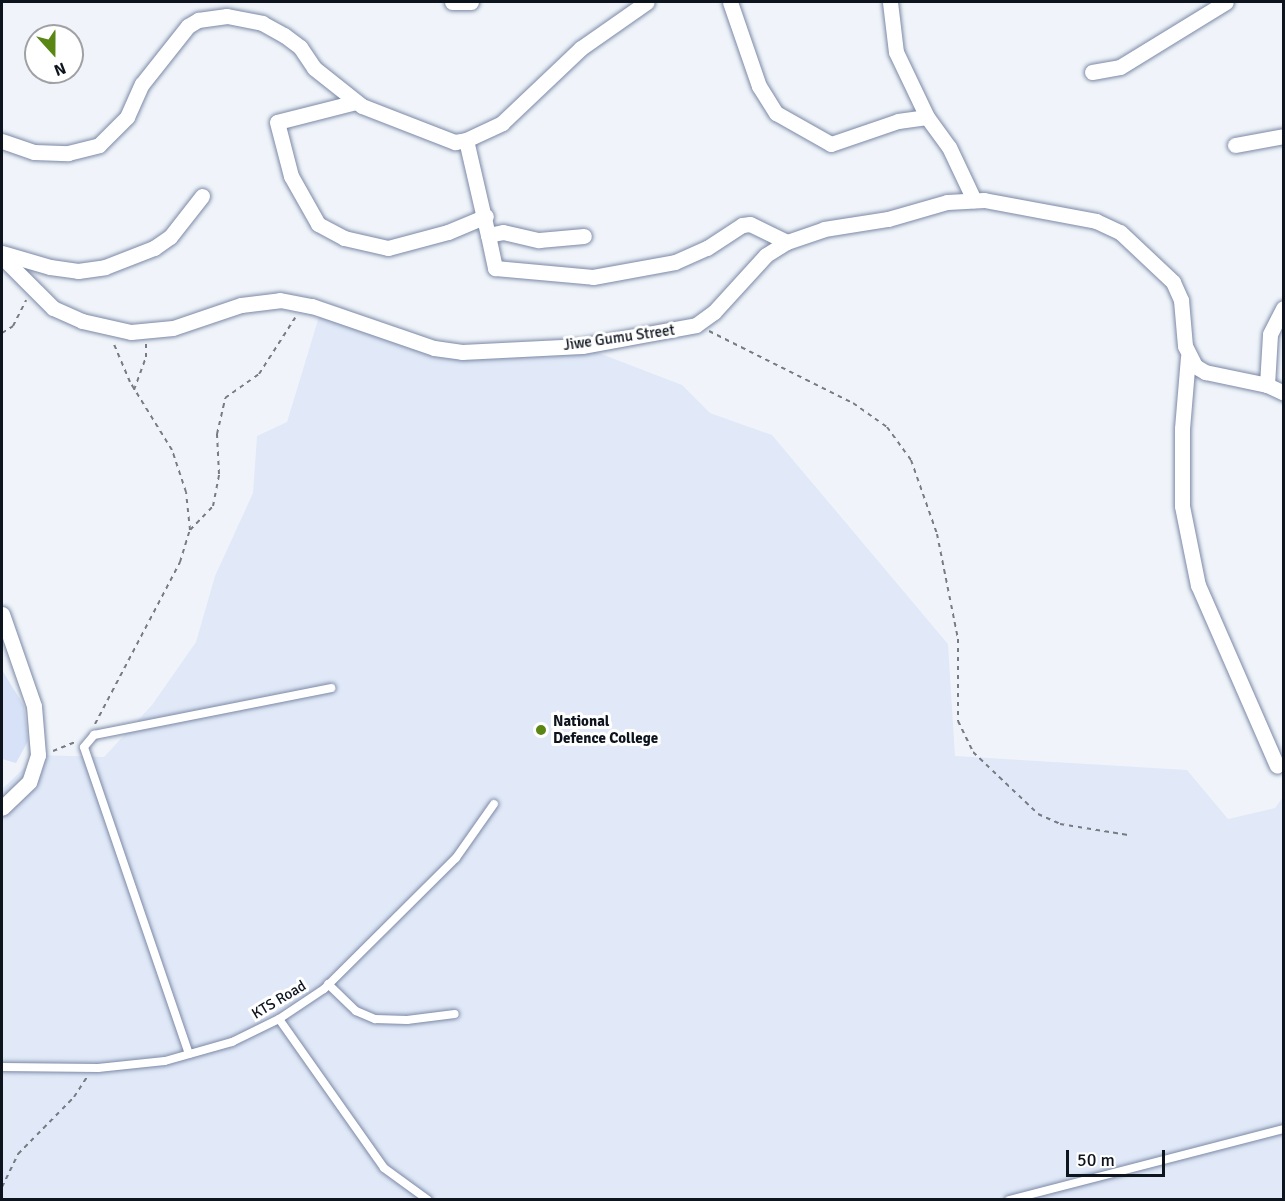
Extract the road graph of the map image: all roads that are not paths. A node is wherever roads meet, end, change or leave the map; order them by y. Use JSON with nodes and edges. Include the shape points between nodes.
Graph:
{"nodes":[{"id":1,"x":452,"y":2,"type":"edge"},
{"id":2,"x":471,"y":2,"type":"edge"},
{"id":3,"x":647,"y":2,"type":"edge"},
{"id":4,"x":730,"y":2,"type":"edge"},
{"id":5,"x":890,"y":2,"type":"edge"},
{"id":6,"x":1226,"y":2,"type":"edge"},
{"id":7,"x":1092,"y":72,"type":"dead end"},
{"id":8,"x":356,"y":102,"type":"junction"},
{"id":9,"x":927,"y":117,"type":"junction"},
{"id":10,"x":1284,"y":136,"type":"edge"},
{"id":11,"x":466,"y":140,"type":"junction"},
{"id":12,"x":2,"y":141,"type":"edge"},
{"id":13,"x":1235,"y":145,"type":"dead end"},
{"id":14,"x":202,"y":196,"type":"dead end"},
{"id":15,"x":974,"y":201,"type":"junction"},
{"id":16,"x":486,"y":216,"type":"junction"},
{"id":17,"x":488,"y":235,"type":"junction"},
{"id":18,"x":584,"y":236,"type":"dead end"},
{"id":19,"x":786,"y":242,"type":"junction"},
{"id":20,"x":2,"y":255,"type":"edge"},
{"id":21,"x":1283,"y":308,"type":"edge"},
{"id":22,"x":1188,"y":357,"type":"junction"},
{"id":23,"x":1267,"y":385,"type":"junction"},
{"id":24,"x":1284,"y":393,"type":"edge"},
{"id":25,"x":2,"y":614,"type":"edge"},
{"id":26,"x":331,"y":688,"type":"dead end"},
{"id":27,"x":1277,"y":766,"type":"dead end"},
{"id":28,"x":494,"y":804,"type":"dead end"},
{"id":29,"x":2,"y":808,"type":"edge"},
{"id":30,"x":328,"y":984,"type":"junction"},
{"id":31,"x":455,"y":1014,"type":"dead end"},
{"id":32,"x":279,"y":1019,"type":"junction"},
{"id":33,"x":189,"y":1054,"type":"junction"},
{"id":34,"x":2,"y":1067,"type":"edge"},
{"id":35,"x":1284,"y":1129,"type":"edge"},
{"id":36,"x":428,"y":1200,"type":"edge"},
{"id":37,"x":1009,"y":1200,"type":"edge"}],
"edges":[{"from":1,"to":2,"type":"street"},
{"from":3,"to":11,"type":"street","via":[[580,48],[502,123]]},
{"from":4,"to":9,"type":"street","via":[[768,106],[818,140],[831,144],[898,121]]},
{"from":5,"to":9,"type":"street","via":[[896,52]]},
{"from":6,"to":7,"type":"street","via":[[1120,67]]},
{"from":8,"to":11,"type":"street","via":[[455,142]]},
{"from":8,"to":12,"type":"street","via":[[314,68],[300,47],[284,35],[262,23],[227,16],[198,20],[188,26],[142,84],[127,117],[99,145],[68,153],[34,152]]},
{"from":8,"to":16,"type":"street","via":[[277,122],[291,176],[318,224],[344,238],[388,248],[448,232]]},
{"from":9,"to":15,"type":"street","via":[[949,147]]},
{"from":10,"to":13,"type":"street"},
{"from":11,"to":16,"type":"street"},
{"from":14,"to":20,"type":"street","via":[[170,237],[154,249],[105,267],[59,268]]},
{"from":15,"to":19,"type":"street","name":"Jiwe Gumu Street","via":[[947,202],[888,219],[824,229]]},
{"from":15,"to":22,"type":"street","name":"Jiwe Gumu Street","via":[[1096,221],[1120,232],[1173,282],[1181,300]]},
{"from":16,"to":17,"type":"street"},
{"from":17,"to":18,"type":"street","via":[[503,232],[539,240]]},
{"from":17,"to":19,"type":"street","via":[[495,267],[593,277],[675,262],[707,248],[742,225],[750,224]]},
{"from":19,"to":20,"type":"street","name":"Jiwe Gumu Street","via":[[766,255],[714,312],[696,325],[582,346],[462,352],[404,339],[303,304],[263,301],[173,328],[145,332],[106,328],[53,308],[34,293]]},
{"from":21,"to":23,"type":"street","via":[[1270,334]]},
{"from":22,"to":23,"type":"street","via":[[1205,372]]},
{"from":22,"to":27,"type":"street","name":"Jiwe Gumu Street","via":[[1182,429],[1182,506],[1197,585]]},
{"from":23,"to":24,"type":"street"},
{"from":25,"to":29,"type":"street","via":[[34,706],[38,755],[29,782]]},
{"from":26,"to":33,"type":"lane","via":[[94,735],[84,747]]},
{"from":28,"to":30,"type":"lane","name":"KTS Road","via":[[456,858]]},
{"from":30,"to":31,"type":"lane","via":[[356,1011],[375,1019]]},
{"from":30,"to":32,"type":"lane","name":"KTS Road"},
{"from":32,"to":33,"type":"lane","name":"KTS Road","via":[[232,1042]]},
{"from":32,"to":36,"type":"lane","via":[[384,1168]]},
{"from":33,"to":34,"type":"lane","name":"KTS Road","via":[[165,1061],[90,1068]]},
{"from":35,"to":37,"type":"lane"}]}
